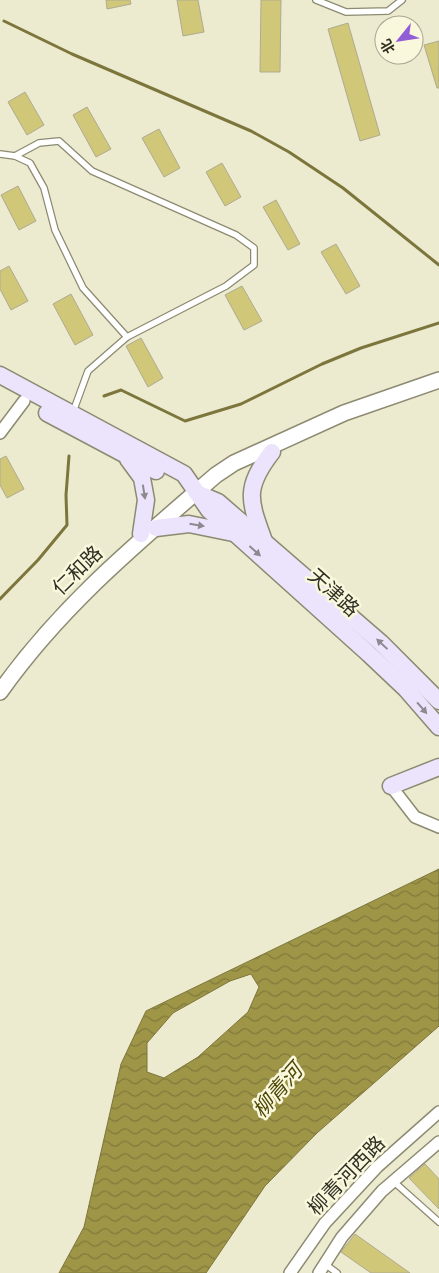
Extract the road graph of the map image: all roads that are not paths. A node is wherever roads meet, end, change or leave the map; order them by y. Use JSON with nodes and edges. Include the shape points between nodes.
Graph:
{"nodes":[{"id":1,"x":316,"y":0,"type":"edge"},
{"id":2,"x":402,"y":0,"type":"edge"},
{"id":3,"x":0,"y":154,"type":"edge"},
{"id":4,"x":15,"y":156,"type":"junction"},
{"id":5,"x":126,"y":337,"type":"junction"},
{"id":6,"x":0,"y":375,"type":"edge"},
{"id":7,"x":439,"y":380,"type":"edge"},
{"id":8,"x":439,"y":386,"type":"edge"},
{"id":9,"x":0,"y":388,"type":"edge"},
{"id":10,"x":24,"y":401,"type":"junction"},
{"id":11,"x":72,"y":414,"type":"junction"},
{"id":12,"x":0,"y":432,"type":"edge"},
{"id":13,"x":272,"y":452,"type":"junction"},
{"id":14,"x":126,"y":456,"type":"junction"},
{"id":15,"x":196,"y":492,"type":"junction"},
{"id":16,"x":156,"y":528,"type":"junction"},
{"id":17,"x":141,"y":534,"type":"junction"},
{"id":18,"x":237,"y":535,"type":"junction"},
{"id":19,"x":265,"y":543,"type":"junction"},
{"id":20,"x":0,"y":682,"type":"edge"},
{"id":21,"x":0,"y":692,"type":"edge"},
{"id":22,"x":439,"y":701,"type":"edge"},
{"id":23,"x":439,"y":727,"type":"edge"},
{"id":24,"x":439,"y":768,"type":"edge"},
{"id":25,"x":391,"y":786,"type":"joint"},
{"id":26,"x":439,"y":827,"type":"edge"},
{"id":27,"x":439,"y":1112,"type":"edge"},
{"id":28,"x":439,"y":1142,"type":"edge"},
{"id":29,"x":393,"y":1181,"type":"junction"},
{"id":30,"x":439,"y":1222,"type":"edge"},
{"id":31,"x":322,"y":1269,"type":"edge"},
{"id":32,"x":290,"y":1273,"type":"edge"},
{"id":33,"x":337,"y":1273,"type":"edge"}],
"edges":[{"from":1,"to":2,"type":"lane","via":[[346,12],[388,11]]},
{"from":3,"to":4,"type":"lane"},
{"from":4,"to":5,"type":"lane","via":[[30,163],[44,188],[55,230],[82,288]]},
{"from":4,"to":5,"type":"lane","via":[[39,143],[59,140],[92,171],[236,235],[254,248],[254,265],[226,286]]},
{"from":5,"to":11,"type":"lane","via":[[88,371]]},
{"from":6,"to":11,"type":"main road","name":"天津路"},
{"from":7,"to":15,"type":"street","name":"仁和路","via":[[352,410],[291,436],[234,463]]},
{"from":8,"to":13,"type":"street","name":"仁和路","via":[[346,419]]},
{"from":9,"to":10,"type":"main road","name":"天津路"},
{"from":10,"to":12,"type":"street"},
{"from":10,"to":14,"type":"main road","name":"天津路"},
{"from":11,"to":15,"type":"main road","name":"天津路","via":[[184,474]]},
{"from":13,"to":15,"type":"street","name":"仁和路"},
{"from":13,"to":19,"type":"main road","via":[[257,471],[252,491],[254,512]]},
{"from":14,"to":15,"type":"main road","name":"天津路"},
{"from":14,"to":17,"type":"main road","one_way":true,"via":[[142,478],[146,500]]},
{"from":15,"to":16,"type":"street","name":"仁和路"},
{"from":15,"to":17,"type":"street","name":"仁和路","via":[[170,507]]},
{"from":15,"to":18,"type":"main road","name":"天津路","via":[[209,510]]},
{"from":15,"to":19,"type":"main road","name":"天津路","via":[[218,502]]},
{"from":16,"to":18,"type":"main road","one_way":true,"via":[[189,524]]},
{"from":16,"to":21,"type":"street","name":"仁和路","via":[[55,621]]},
{"from":17,"to":20,"type":"street","name":"仁和路","via":[[51,617]]},
{"from":18,"to":23,"type":"main road","name":"天津路","one_way":true,"via":[[370,654]]},
{"from":22,"to":19,"type":"main road","name":"天津路","one_way":true,"via":[[381,643]]},
{"from":24,"to":25,"type":"main road"},
{"from":25,"to":26,"type":"street","via":[[415,817]]},
{"from":27,"to":32,"type":"street","name":"柳青河西路","via":[[378,1167],[325,1223]]},
{"from":28,"to":29,"type":"street"},
{"from":29,"to":30,"type":"lane"},
{"from":29,"to":31,"type":"street","via":[[342,1237]]},
{"from":31,"to":33,"type":"lane"}]}
